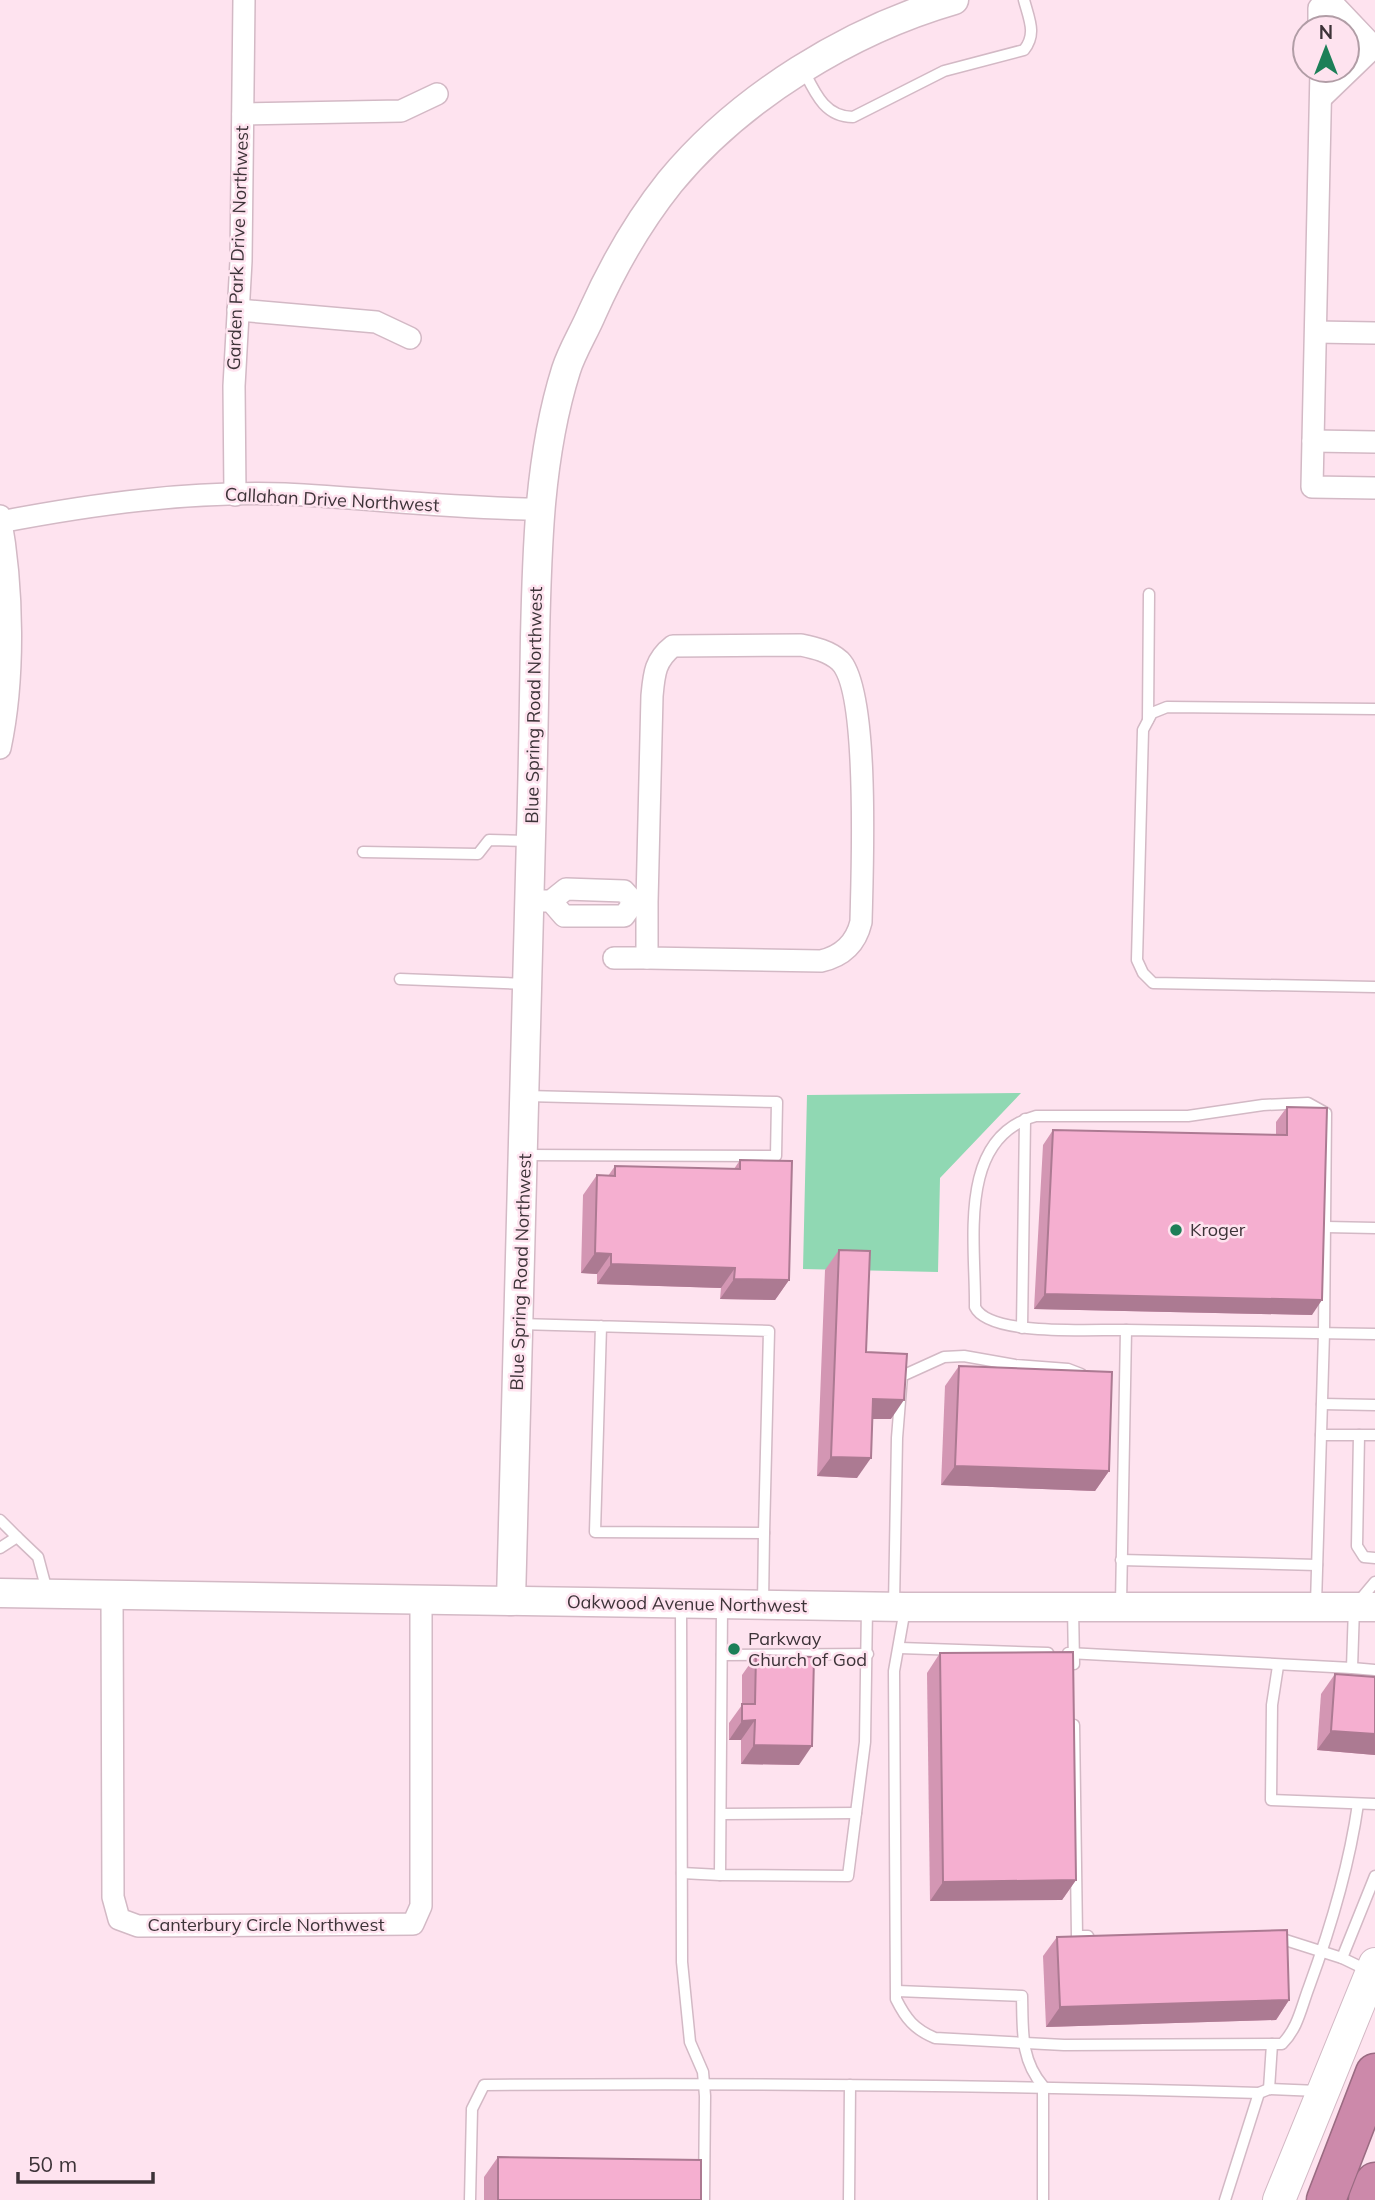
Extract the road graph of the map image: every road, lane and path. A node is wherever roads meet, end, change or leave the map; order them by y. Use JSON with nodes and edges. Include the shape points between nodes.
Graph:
{"nodes":[{"id":1,"x":244,"y":0,"type":"edge"},
{"id":2,"x":954,"y":0,"type":"edge"},
{"id":3,"x":1024,"y":0,"type":"edge"},
{"id":4,"x":923,"y":4,"type":"edge"},
{"id":5,"x":1319,"y":14,"type":"edge"},
{"id":6,"x":1343,"y":14,"type":"edge"},
{"id":7,"x":1361,"y":33,"type":"edge"},
{"id":8,"x":1361,"y":60,"type":"edge"},
{"id":9,"x":802,"y":68,"type":"junction"},
{"id":10,"x":1321,"y":84,"type":"edge"},
{"id":11,"x":1336,"y":84,"type":"edge"},
{"id":12,"x":437,"y":94,"type":"dead end"},
{"id":13,"x":1321,"y":98,"type":"junction"},
{"id":14,"x":243,"y":114,"type":"junction"},
{"id":15,"x":238,"y":310,"type":"junction"},
{"id":16,"x":1316,"y":332,"type":"junction"},
{"id":17,"x":1375,"y":333,"type":"edge"},
{"id":18,"x":410,"y":338,"type":"dead end"},
{"id":19,"x":1313,"y":441,"type":"junction"},
{"id":20,"x":1375,"y":442,"type":"edge"},
{"id":21,"x":1375,"y":488,"type":"edge"},
{"id":22,"x":235,"y":495,"type":"junction"},
{"id":23,"x":540,"y":509,"type":"junction"},
{"id":24,"x":0,"y":520,"type":"edge"},
{"id":25,"x":1149,"y":594,"type":"dead end"},
{"id":26,"x":1375,"y":709,"type":"edge"},
{"id":27,"x":1148,"y":720,"type":"junction"},
{"id":28,"x":0,"y":748,"type":"edge"},
{"id":29,"x":531,"y":841,"type":"junction"},
{"id":30,"x":363,"y":852,"type":"dead end"},
{"id":31,"x":541,"y":901,"type":"junction"},
{"id":32,"x":641,"y":902,"type":"junction"},
{"id":33,"x":614,"y":958,"type":"dead end"},
{"id":34,"x":647,"y":958,"type":"junction"},
{"id":35,"x":400,"y":979,"type":"dead end"},
{"id":36,"x":528,"y":984,"type":"junction"},
{"id":37,"x":1375,"y":987,"type":"edge"},
{"id":38,"x":526,"y":1097,"type":"junction"},
{"id":39,"x":1025,"y":1119,"type":"junction"},
{"id":40,"x":524,"y":1155,"type":"junction"},
{"id":41,"x":1326,"y":1227,"type":"junction"},
{"id":42,"x":1375,"y":1228,"type":"edge"},
{"id":43,"x":519,"y":1324,"type":"junction"},
{"id":44,"x":601,"y":1326,"type":"junction"},
{"id":45,"x":1022,"y":1328,"type":"junction"},
{"id":46,"x":1126,"y":1330,"type":"junction"},
{"id":47,"x":1324,"y":1333,"type":"junction"},
{"id":48,"x":1375,"y":1334,"type":"edge"},
{"id":49,"x":1095,"y":1380,"type":"edge"},
{"id":50,"x":1322,"y":1404,"type":"junction"},
{"id":51,"x":1375,"y":1405,"type":"edge"},
{"id":52,"x":1321,"y":1435,"type":"junction"},
{"id":53,"x":1359,"y":1435,"type":"junction"},
{"id":54,"x":1375,"y":1436,"type":"edge"},
{"id":55,"x":0,"y":1520,"type":"edge"},
{"id":56,"x":764,"y":1534,"type":"junction"},
{"id":57,"x":17,"y":1537,"type":"junction"},
{"id":58,"x":0,"y":1548,"type":"edge"},
{"id":59,"x":1375,"y":1558,"type":"edge"},
{"id":60,"x":1122,"y":1560,"type":"junction"},
{"id":61,"x":1317,"y":1565,"type":"junction"},
{"id":62,"x":1375,"y":1582,"type":"edge"},
{"id":63,"x":0,"y":1593,"type":"edge"},
{"id":64,"x":48,"y":1594,"type":"junction"},
{"id":65,"x":111,"y":1594,"type":"junction"},
{"id":66,"x":421,"y":1599,"type":"junction"},
{"id":67,"x":511,"y":1601,"type":"junction"},
{"id":68,"x":681,"y":1603,"type":"junction"},
{"id":69,"x":722,"y":1604,"type":"junction"},
{"id":70,"x":762,"y":1605,"type":"junction"},
{"id":71,"x":889,"y":1606,"type":"junction"},
{"id":72,"x":1073,"y":1607,"type":"junction"},
{"id":73,"x":1121,"y":1607,"type":"junction"},
{"id":74,"x":1315,"y":1607,"type":"junction"},
{"id":75,"x":1365,"y":1607,"type":"edge"},
{"id":76,"x":900,"y":1648,"type":"junction"},
{"id":77,"x":1073,"y":1653,"type":"junction"},
{"id":78,"x":868,"y":1654,"type":"junction"},
{"id":79,"x":722,"y":1655,"type":"junction"},
{"id":80,"x":1278,"y":1666,"type":"junction"},
{"id":81,"x":1352,"y":1668,"type":"junction"},
{"id":82,"x":1375,"y":1670,"type":"edge"},
{"id":83,"x":1074,"y":1677,"type":"edge"},
{"id":84,"x":1074,"y":1714,"type":"edge"},
{"id":85,"x":1358,"y":1804,"type":"junction"},
{"id":86,"x":1375,"y":1804,"type":"edge"},
{"id":87,"x":856,"y":1813,"type":"junction"},
{"id":88,"x":721,"y":1814,"type":"junction"},
{"id":89,"x":682,"y":1873,"type":"junction"},
{"id":90,"x":720,"y":1875,"type":"junction"},
{"id":91,"x":1375,"y":1875,"type":"edge"},
{"id":92,"x":1269,"y":1935,"type":"edge"},
{"id":93,"x":1105,"y":1936,"type":"edge"},
{"id":94,"x":1324,"y":1951,"type":"junction"},
{"id":95,"x":1342,"y":1958,"type":"junction"},
{"id":96,"x":1373,"y":1968,"type":"edge"},
{"id":97,"x":897,"y":1991,"type":"junction"},
{"id":98,"x":1024,"y":2042,"type":"junction"},
{"id":99,"x":1272,"y":2044,"type":"junction"},
{"id":100,"x":1375,"y":2073,"type":"edge"},
{"id":101,"x":704,"y":2084,"type":"junction"},
{"id":102,"x":850,"y":2085,"type":"junction"},
{"id":103,"x":1043,"y":2086,"type":"junction"},
{"id":104,"x":1264,"y":2091,"type":"junction"},
{"id":105,"x":1321,"y":2091,"type":"junction"},
{"id":106,"x":1375,"y":2182,"type":"edge"},
{"id":107,"x":470,"y":2200,"type":"edge"},
{"id":108,"x":704,"y":2200,"type":"edge"},
{"id":109,"x":849,"y":2200,"type":"edge"},
{"id":110,"x":1043,"y":2200,"type":"edge"},
{"id":111,"x":1225,"y":2200,"type":"edge"},
{"id":112,"x":1279,"y":2200,"type":"edge"},
{"id":113,"x":1326,"y":2200,"type":"edge"},
{"id":114,"x":1368,"y":2200,"type":"edge"}],
"edges":[{"from":1,"to":14,"type":"street","name":"Garden Park Drive Northwest"},
{"from":2,"to":4,"type":"street","name":"Blue Spring Road Northwest"},
{"from":3,"to":9,"type":"lane","via":[[1032,31],[1024,51],[944,71],[853,117],[828,111]]},
{"from":4,"to":9,"type":"street","name":"Blue Spring Road Northwest"},
{"from":5,"to":6,"type":"street","via":[[1319,8],[1336,7]]},
{"from":7,"to":8,"type":"street","via":[[1374,47]]},
{"from":9,"to":23,"type":"street","name":"Blue Spring Road Northwest","via":[[753,105],[672,180],[614,266],[567,369],[545,459]]},
{"from":10,"to":13,"type":"street"},
{"from":11,"to":13,"type":"street"},
{"from":12,"to":14,"type":"street","via":[[401,111]]},
{"from":13,"to":16,"type":"street"},
{"from":14,"to":15,"type":"street","name":"Garden Park Drive Northwest"},
{"from":15,"to":18,"type":"street","via":[[376,321]]},
{"from":15,"to":22,"type":"street","name":"Garden Park Drive Northwest"},
{"from":16,"to":17,"type":"street"},
{"from":16,"to":19,"type":"street"},
{"from":19,"to":20,"type":"street"},
{"from":19,"to":21,"type":"street","via":[[1312,487]]},
{"from":22,"to":23,"type":"street","name":"Callahan Drive Northwest"},
{"from":22,"to":24,"type":"street","name":"Callahan Drive Northwest","via":[[136,500]]},
{"from":23,"to":29,"type":"street","name":"Blue Spring Road Northwest"},
{"from":24,"to":28,"type":"street","via":[[8,572],[9,656]]},
{"from":25,"to":27,"type":"lane"},
{"from":26,"to":27,"type":"lane","via":[[1167,707],[1152,713]]},
{"from":27,"to":37,"type":"lane","via":[[1143,730],[1137,946],[1143,973],[1153,983]]},
{"from":29,"to":30,"type":"lane","via":[[489,840],[478,854]]},
{"from":29,"to":31,"type":"street","name":"Blue Spring Road Northwest"},
{"from":31,"to":32,"type":"street","via":[[564,916],[624,916]]},
{"from":31,"to":36,"type":"street","name":"Blue Spring Road Northwest"},
{"from":32,"to":34,"type":"street"},
{"from":32,"to":34,"type":"street","via":[[654,667],[662,655],[673,646],[801,645],[820,648],[841,662],[849,677],[863,771],[858,936],[834,958],[821,961]]},
{"from":33,"to":34,"type":"street"},
{"from":35,"to":36,"type":"lane"},
{"from":36,"to":38,"type":"street","name":"Blue Spring Road Northwest"},
{"from":38,"to":40,"type":"street","name":"Blue Spring Road Northwest"},
{"from":38,"to":40,"type":"lane","via":[[777,1102],[776,1156]]},
{"from":39,"to":41,"type":"lane","via":[[1188,1116],[1308,1103],[1326,1113],[1328,1123]]},
{"from":39,"to":45,"type":"lane"},
{"from":39,"to":45,"type":"lane","via":[[1002,1134],[987,1153],[976,1192],[975,1307],[979,1316],[994,1323]]},
{"from":40,"to":43,"type":"street","name":"Blue Spring Road Northwest"},
{"from":41,"to":42,"type":"lane"},
{"from":41,"to":47,"type":"lane"},
{"from":43,"to":44,"type":"lane"},
{"from":43,"to":67,"type":"street","name":"Blue Spring Road Northwest"},
{"from":44,"to":56,"type":"lane","via":[[769,1331]]},
{"from":44,"to":56,"type":"lane","via":[[595,1532]]},
{"from":45,"to":46,"type":"lane"},
{"from":46,"to":47,"type":"lane"},
{"from":46,"to":60,"type":"lane","via":[[1120,1382]]},
{"from":47,"to":48,"type":"lane"},
{"from":47,"to":50,"type":"lane"},
{"from":49,"to":71,"type":"lane","via":[[1069,1369],[964,1356],[944,1357],[902,1376]]},
{"from":50,"to":51,"type":"lane"},
{"from":50,"to":52,"type":"lane"},
{"from":52,"to":53,"type":"lane"},
{"from":52,"to":61,"type":"lane"},
{"from":53,"to":54,"type":"lane"},
{"from":53,"to":59,"type":"lane","via":[[1357,1546],[1364,1557]]},
{"from":55,"to":57,"type":"lane"},
{"from":56,"to":70,"type":"lane"},
{"from":57,"to":58,"type":"lane"},
{"from":57,"to":64,"type":"lane","via":[[38,1557]]},
{"from":60,"to":61,"type":"lane"},
{"from":60,"to":73,"type":"lane"},
{"from":61,"to":74,"type":"lane"},
{"from":62,"to":75,"type":"lane"},
{"from":63,"to":64,"type":"street","name":"Oakwood Avenue Northwest"},
{"from":64,"to":65,"type":"street","name":"Oakwood Avenue Northwest"},
{"from":65,"to":66,"type":"street","name":"Oakwood Avenue Northwest"},
{"from":65,"to":66,"type":"street","name":"Canterbury Circle Northwest","via":[[113,1897],[119,1919],[138,1926],[413,1924],[421,1906]]},
{"from":66,"to":67,"type":"street","name":"Oakwood Avenue Northwest"},
{"from":67,"to":68,"type":"street","name":"Oakwood Avenue Northwest"},
{"from":68,"to":69,"type":"street","name":"Oakwood Avenue Northwest"},
{"from":68,"to":89,"type":"lane"},
{"from":69,"to":70,"type":"street","name":"Oakwood Avenue Northwest"},
{"from":69,"to":79,"type":"lane"},
{"from":70,"to":71,"type":"street","name":"Oakwood Avenue Northwest"},
{"from":71,"to":72,"type":"street","name":"Oakwood Avenue Northwest"},
{"from":71,"to":76,"type":"lane"},
{"from":71,"to":78,"type":"lane"},
{"from":72,"to":73,"type":"street","name":"Oakwood Avenue Northwest"},
{"from":72,"to":77,"type":"lane"},
{"from":73,"to":74,"type":"street","name":"Oakwood Avenue Northwest"},
{"from":74,"to":75,"type":"street","name":"Oakwood Avenue Northwest"},
{"from":75,"to":81,"type":"lane"},
{"from":76,"to":77,"type":"lane"},
{"from":76,"to":97,"type":"lane","via":[[894,1671]]},
{"from":77,"to":80,"type":"lane"},
{"from":77,"to":83,"type":"lane"},
{"from":78,"to":79,"type":"lane"},
{"from":78,"to":87,"type":"lane","via":[[865,1742]]},
{"from":79,"to":88,"type":"lane"},
{"from":80,"to":81,"type":"lane"},
{"from":80,"to":85,"type":"lane","via":[[1272,1705],[1271,1800]]},
{"from":81,"to":82,"type":"lane"},
{"from":84,"to":93,"type":"lane","via":[[1077,1936]]},
{"from":85,"to":86,"type":"lane"},
{"from":85,"to":94,"type":"lane","via":[[1351,1854]]},
{"from":87,"to":88,"type":"lane"},
{"from":87,"to":90,"type":"lane","via":[[849,1876]]},
{"from":88,"to":90,"type":"lane"},
{"from":89,"to":90,"type":"lane"},
{"from":89,"to":101,"type":"lane","via":[[682,1962],[690,2042]]},
{"from":91,"to":95,"type":"lane"},
{"from":92,"to":94,"type":"lane"},
{"from":94,"to":95,"type":"lane"},
{"from":94,"to":99,"type":"lane","via":[[1293,2032],[1282,2044]]},
{"from":95,"to":96,"type":"lane"},
{"from":96,"to":105,"type":"main road"},
{"from":97,"to":98,"type":"lane","via":[[904,2016],[918,2031],[935,2038]]},
{"from":97,"to":98,"type":"lane","via":[[1022,1996]]},
{"from":98,"to":99,"type":"lane"},
{"from":98,"to":103,"type":"lane","via":[[1030,2070]]},
{"from":99,"to":104,"type":"lane"},
{"from":100,"to":113,"type":"highway"},
{"from":101,"to":102,"type":"lane"},
{"from":101,"to":107,"type":"lane","via":[[484,2085],[472,2109]]},
{"from":101,"to":108,"type":"lane"},
{"from":102,"to":103,"type":"lane"},
{"from":102,"to":109,"type":"lane"},
{"from":103,"to":104,"type":"lane"},
{"from":103,"to":110,"type":"lane"},
{"from":104,"to":105,"type":"lane"},
{"from":104,"to":111,"type":"lane"},
{"from":105,"to":112,"type":"main road"},
{"from":106,"to":114,"type":"highway"}]}
